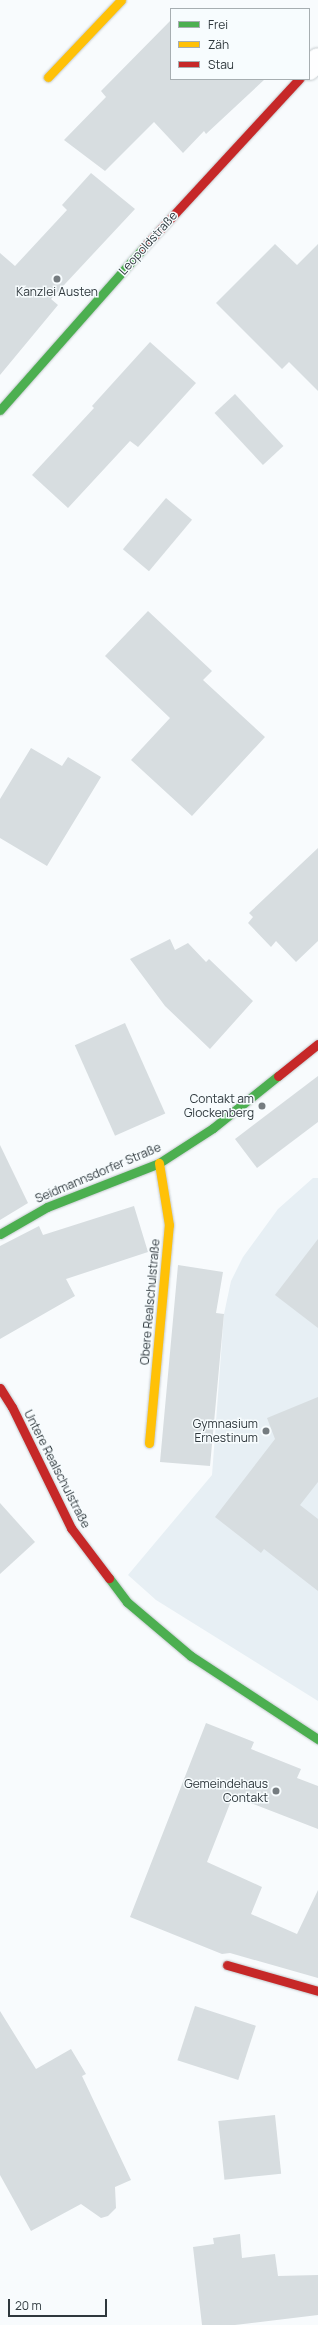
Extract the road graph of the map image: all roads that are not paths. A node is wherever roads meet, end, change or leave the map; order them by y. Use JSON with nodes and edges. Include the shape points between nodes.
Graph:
{"nodes":[{"id":1,"x":121,"y":0,"type":"edge"},
{"id":2,"x":318,"y":59,"type":"edge"},
{"id":3,"x":310,"y":68,"type":"edge"},
{"id":4,"x":48,"y":77,"type":"dead end"},
{"id":5,"x":298,"y":80,"type":"edge"},
{"id":6,"x":0,"y":410,"type":"edge"},
{"id":7,"x":318,"y":1044,"type":"edge"},
{"id":8,"x":159,"y":1163,"type":"junction"},
{"id":9,"x":0,"y":1234,"type":"edge"},
{"id":10,"x":0,"y":1388,"type":"edge"},
{"id":11,"x":149,"y":1443,"type":"dead end"},
{"id":12,"x":318,"y":1739,"type":"edge"},
{"id":13,"x":227,"y":1965,"type":"dead end"},
{"id":14,"x":318,"y":1991,"type":"edge"}],
"edges":[{"from":1,"to":4,"type":"street"},
{"from":2,"to":3,"type":"street"},
{"from":5,"to":6,"type":"street","name":"Leopoldstraße","via":[[193,193]]},
{"from":7,"to":8,"type":"street","name":"Seidmannsdorfer Straße","via":[[213,1128]]},
{"from":8,"to":9,"type":"street","name":"Seidmannsdorfer Straße","via":[[47,1207]]},
{"from":8,"to":11,"type":"street","name":"Obere Realschulstraße","via":[[169,1225]]},
{"from":10,"to":12,"type":"street","name":"Untere Realschulstraße","via":[[12,1407],[71,1528],[127,1602],[191,1656]]},
{"from":13,"to":14,"type":"street"}]}
